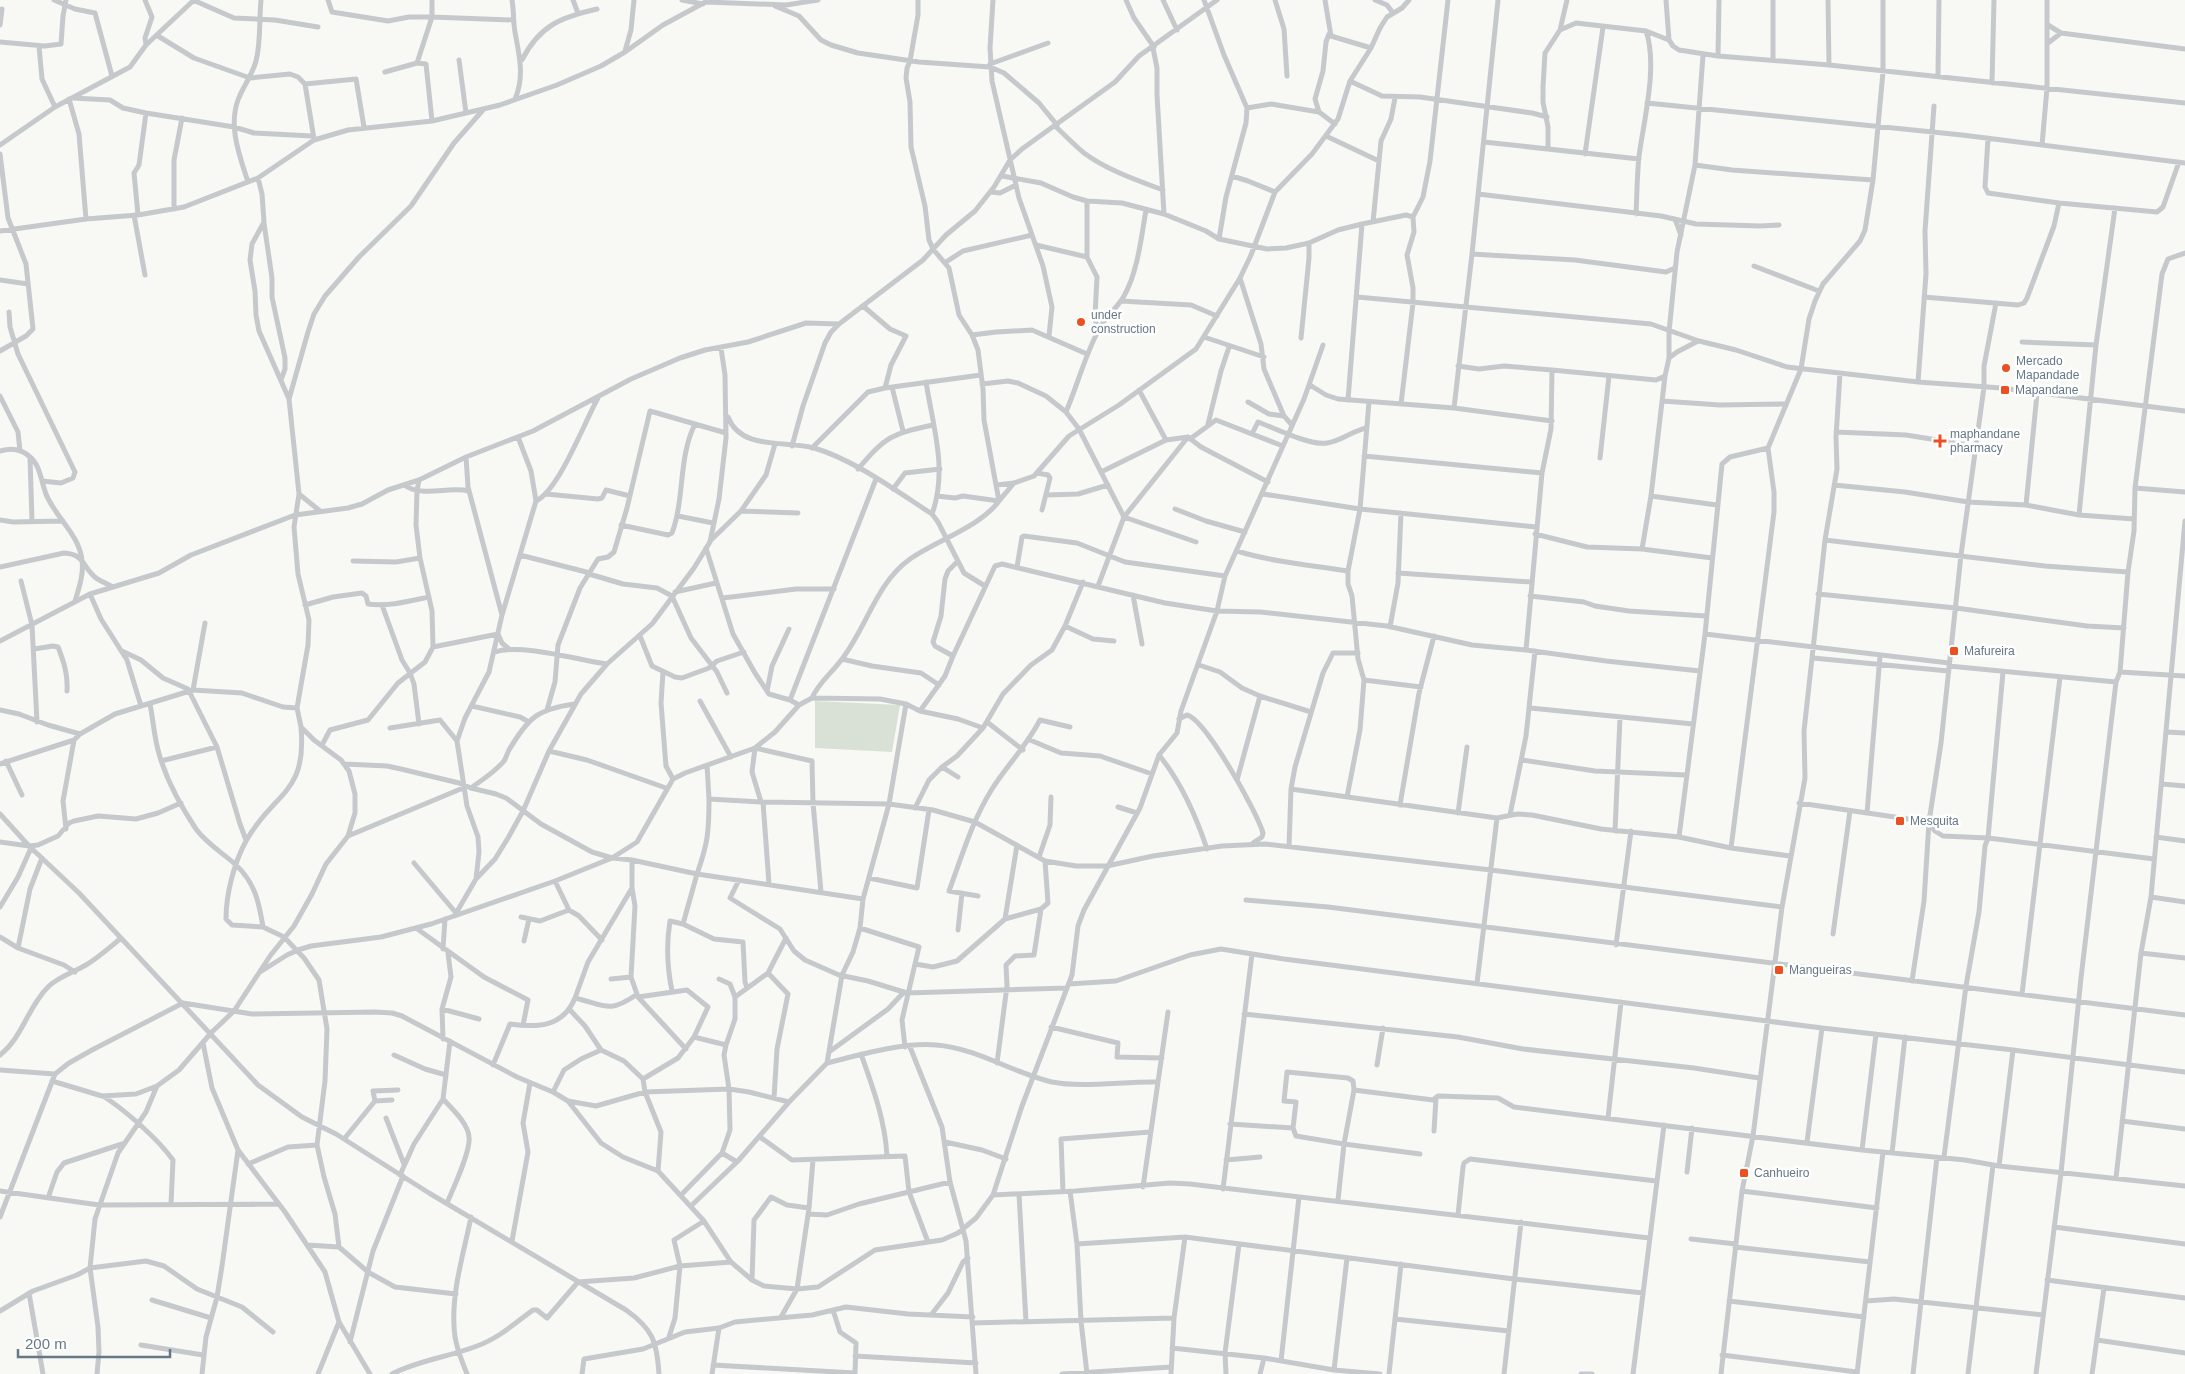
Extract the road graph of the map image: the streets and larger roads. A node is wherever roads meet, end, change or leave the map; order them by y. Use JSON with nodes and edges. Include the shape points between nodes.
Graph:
{"nodes":[{"id":1,"x":54,"y":0,"type":"edge"},
{"id":2,"x":145,"y":0,"type":"edge"},
{"id":3,"x":194,"y":0,"type":"edge"},
{"id":4,"x":261,"y":0,"type":"edge"},
{"id":5,"x":328,"y":0,"type":"edge"},
{"id":6,"x":432,"y":0,"type":"edge"},
{"id":7,"x":512,"y":0,"type":"edge"},
{"id":8,"x":573,"y":0,"type":"edge"},
{"id":9,"x":634,"y":0,"type":"edge"},
{"id":10,"x":682,"y":0,"type":"edge"},
{"id":11,"x":818,"y":0,"type":"edge"},
{"id":12,"x":918,"y":0,"type":"edge"},
{"id":13,"x":993,"y":0,"type":"edge"},
{"id":14,"x":1126,"y":0,"type":"edge"},
{"id":15,"x":1163,"y":0,"type":"edge"},
{"id":16,"x":1217,"y":0,"type":"edge"},
{"id":17,"x":1275,"y":0,"type":"edge"},
{"id":18,"x":1325,"y":0,"type":"edge"},
{"id":19,"x":1375,"y":0,"type":"edge"},
{"id":20,"x":1409,"y":0,"type":"edge"},
{"id":21,"x":1448,"y":0,"type":"edge"},
{"id":22,"x":1498,"y":0,"type":"edge"},
{"id":23,"x":1567,"y":0,"type":"edge"},
{"id":24,"x":1666,"y":0,"type":"edge"},
{"id":25,"x":1719,"y":0,"type":"edge"},
{"id":26,"x":1773,"y":0,"type":"edge"},
{"id":27,"x":1828,"y":0,"type":"edge"},
{"id":28,"x":1883,"y":0,"type":"edge"},
{"id":29,"x":1939,"y":0,"type":"edge"},
{"id":30,"x":1994,"y":0,"type":"edge"},
{"id":31,"x":2047,"y":0,"type":"edge"},
{"id":32,"x":706,"y":2,"type":"edge"},
{"id":33,"x":751,"y":2,"type":"edge"},
{"id":34,"x":66,"y":3,"type":"edge"},
{"id":35,"x":1205,"y":3,"type":"edge"},
{"id":36,"x":775,"y":6,"type":"junction"},
{"id":37,"x":2,"y":9,"type":"dead end"},
{"id":38,"x":597,"y":9,"type":"dead end"},
{"id":39,"x":578,"y":13,"type":"junction"},
{"id":40,"x":1393,"y":13,"type":"junction"},
{"id":41,"x":432,"y":17,"type":"junction"},
{"id":42,"x":259,"y":19,"type":"junction"},
{"id":43,"x":513,"y":20,"type":"junction"},
{"id":44,"x":2048,"y":24,"type":"junction"},
{"id":45,"x":0,"y":25,"type":"edge"},
{"id":46,"x":318,"y":27,"type":"dead end"},
{"id":47,"x":1603,"y":27,"type":"junction"},
{"id":48,"x":1177,"y":30,"type":"junction"},
{"id":49,"x":1560,"y":30,"type":"junction"},
{"id":50,"x":1646,"y":31,"type":"junction"},
{"id":51,"x":2060,"y":33,"type":"junction"},
{"id":52,"x":1329,"y":34,"type":"junction"},
{"id":53,"x":158,"y":36,"type":"junction"},
{"id":54,"x":1669,"y":40,"type":"junction"},
{"id":55,"x":0,"y":42,"type":"edge"},
{"id":56,"x":1048,"y":43,"type":"dead end"},
{"id":57,"x":2048,"y":43,"type":"junction"},
{"id":58,"x":517,"y":44,"type":"junction"},
{"id":59,"x":146,"y":45,"type":"junction"},
{"id":60,"x":38,"y":46,"type":"junction"},
{"id":61,"x":528,"y":47,"type":"junction"},
{"id":62,"x":1154,"y":47,"type":"junction"},
{"id":63,"x":1371,"y":48,"type":"junction"},
{"id":64,"x":2185,"y":49,"type":"edge"},
{"id":65,"x":625,"y":52,"type":"junction"},
{"id":66,"x":1703,"y":55,"type":"junction"},
{"id":67,"x":1718,"y":56,"type":"junction"},
{"id":68,"x":459,"y":60,"type":"dead end"},
{"id":69,"x":521,"y":60,"type":"junction"},
{"id":70,"x":1773,"y":60,"type":"junction"},
{"id":71,"x":910,"y":61,"type":"junction"},
{"id":72,"x":417,"y":62,"type":"junction"},
{"id":73,"x":1829,"y":65,"type":"junction"},
{"id":74,"x":990,"y":66,"type":"junction"},
{"id":75,"x":385,"y":72,"type":"dead end"},
{"id":76,"x":1883,"y":72,"type":"junction"},
{"id":77,"x":112,"y":76,"type":"junction"},
{"id":78,"x":1287,"y":76,"type":"dead end"},
{"id":79,"x":1938,"y":77,"type":"junction"},
{"id":80,"x":250,"y":78,"type":"junction"},
{"id":81,"x":1350,"y":81,"type":"junction"},
{"id":82,"x":305,"y":84,"type":"junction"},
{"id":83,"x":1992,"y":84,"type":"junction"},
{"id":84,"x":520,"y":87,"type":"junction"},
{"id":85,"x":2047,"y":88,"type":"junction"},
{"id":86,"x":530,"y":94,"type":"junction"},
{"id":87,"x":1395,"y":98,"type":"junction"},
{"id":88,"x":71,"y":99,"type":"junction"},
{"id":89,"x":516,"y":99,"type":"junction"},
{"id":90,"x":1436,"y":100,"type":"junction"},
{"id":91,"x":1647,"y":103,"type":"junction"},
{"id":92,"x":2185,"y":104,"type":"edge"},
{"id":93,"x":1700,"y":106,"type":"junction"},
{"id":94,"x":1934,"y":106,"type":"dead end"},
{"id":95,"x":55,"y":107,"type":"junction"},
{"id":96,"x":1487,"y":107,"type":"junction"},
{"id":97,"x":1248,"y":108,"type":"junction"},
{"id":98,"x":483,"y":110,"type":"junction"},
{"id":99,"x":1319,"y":112,"type":"junction"},
{"id":100,"x":146,"y":113,"type":"junction"},
{"id":101,"x":466,"y":113,"type":"junction"},
{"id":102,"x":1547,"y":117,"type":"junction"},
{"id":103,"x":182,"y":118,"type":"junction"},
{"id":104,"x":432,"y":121,"type":"junction"},
{"id":105,"x":1334,"y":124,"type":"junction"},
{"id":106,"x":1056,"y":125,"type":"junction"},
{"id":107,"x":1877,"y":126,"type":"junction"},
{"id":108,"x":234,"y":127,"type":"junction"},
{"id":109,"x":364,"y":127,"type":"junction"},
{"id":110,"x":1932,"y":133,"type":"junction"},
{"id":111,"x":1326,"y":136,"type":"junction"},
{"id":112,"x":313,"y":138,"type":"junction"},
{"id":113,"x":1988,"y":138,"type":"junction"},
{"id":114,"x":1484,"y":142,"type":"junction"},
{"id":115,"x":0,"y":145,"type":"edge"},
{"id":116,"x":2042,"y":145,"type":"junction"},
{"id":117,"x":1548,"y":149,"type":"junction"},
{"id":118,"x":0,"y":154,"type":"edge"},
{"id":119,"x":1585,"y":154,"type":"junction"},
{"id":120,"x":1639,"y":159,"type":"junction"},
{"id":121,"x":1010,"y":160,"type":"junction"},
{"id":122,"x":1379,"y":161,"type":"junction"},
{"id":123,"x":2182,"y":163,"type":"edge"},
{"id":124,"x":1695,"y":165,"type":"junction"},
{"id":125,"x":1002,"y":176,"type":"junction"},
{"id":126,"x":1232,"y":176,"type":"junction"},
{"id":127,"x":258,"y":178,"type":"junction"},
{"id":128,"x":1014,"y":178,"type":"junction"},
{"id":129,"x":1873,"y":180,"type":"junction"},
{"id":130,"x":248,"y":182,"type":"junction"},
{"id":131,"x":1016,"y":185,"type":"junction"},
{"id":132,"x":1163,"y":190,"type":"junction"},
{"id":133,"x":991,"y":192,"type":"junction"},
{"id":134,"x":1275,"y":192,"type":"junction"},
{"id":135,"x":1478,"y":194,"type":"junction"},
{"id":136,"x":1087,"y":201,"type":"junction"},
{"id":137,"x":2059,"y":203,"type":"junction"},
{"id":138,"x":2115,"y":208,"type":"junction"},
{"id":139,"x":174,"y":209,"type":"junction"},
{"id":140,"x":1146,"y":210,"type":"junction"},
{"id":141,"x":1164,"y":214,"type":"junction"},
{"id":142,"x":1636,"y":214,"type":"junction"},
{"id":143,"x":136,"y":215,"type":"junction"},
{"id":144,"x":1413,"y":217,"type":"junction"},
{"id":145,"x":86,"y":219,"type":"junction"},
{"id":146,"x":1675,"y":219,"type":"junction"},
{"id":147,"x":1684,"y":221,"type":"junction"},
{"id":148,"x":264,"y":222,"type":"junction"},
{"id":149,"x":1373,"y":222,"type":"junction"},
{"id":150,"x":1362,"y":224,"type":"junction"},
{"id":151,"x":1779,"y":224,"type":"dead end"},
{"id":152,"x":11,"y":228,"type":"junction"},
{"id":153,"x":0,"y":231,"type":"edge"},
{"id":154,"x":1032,"y":235,"type":"junction"},
{"id":155,"x":1682,"y":235,"type":"junction"},
{"id":156,"x":1219,"y":239,"type":"junction"},
{"id":157,"x":1309,"y":243,"type":"junction"},
{"id":158,"x":1036,"y":245,"type":"junction"},
{"id":159,"x":1254,"y":246,"type":"junction"},
{"id":160,"x":933,"y":249,"type":"junction"},
{"id":161,"x":2185,"y":253,"type":"edge"},
{"id":162,"x":1472,"y":254,"type":"junction"},
{"id":163,"x":1087,"y":257,"type":"junction"},
{"id":164,"x":946,"y":262,"type":"junction"},
{"id":165,"x":1754,"y":266,"type":"dead end"},
{"id":166,"x":1675,"y":268,"type":"junction"},
{"id":167,"x":1666,"y":272,"type":"junction"},
{"id":168,"x":145,"y":275,"type":"dead end"},
{"id":169,"x":1240,"y":278,"type":"junction"},
{"id":170,"x":1674,"y":278,"type":"junction"},
{"id":171,"x":0,"y":280,"type":"edge"},
{"id":172,"x":28,"y":284,"type":"junction"},
{"id":173,"x":1819,"y":291,"type":"junction"},
{"id":174,"x":1357,"y":297,"type":"junction"},
{"id":175,"x":1924,"y":297,"type":"junction"},
{"id":176,"x":1121,"y":301,"type":"junction"},
{"id":177,"x":1412,"y":303,"type":"junction"},
{"id":178,"x":1996,"y":303,"type":"junction"},
{"id":179,"x":863,"y":306,"type":"junction"},
{"id":180,"x":1465,"y":307,"type":"junction"},
{"id":181,"x":9,"y":312,"type":"dead end"},
{"id":182,"x":1217,"y":316,"type":"junction"},
{"id":183,"x":839,"y":324,"type":"junction"},
{"id":184,"x":1097,"y":331,"type":"junction"},
{"id":185,"x":1669,"y":332,"type":"junction"},
{"id":186,"x":972,"y":336,"type":"junction"},
{"id":187,"x":1049,"y":336,"type":"junction"},
{"id":188,"x":1204,"y":337,"type":"junction"},
{"id":189,"x":1301,"y":338,"type":"dead end"},
{"id":190,"x":1699,"y":341,"type":"junction"},
{"id":191,"x":14,"y":342,"type":"junction"},
{"id":192,"x":2022,"y":342,"type":"dead end"},
{"id":193,"x":1323,"y":345,"type":"dead end"},
{"id":194,"x":2096,"y":346,"type":"junction"},
{"id":195,"x":1229,"y":347,"type":"junction"},
{"id":196,"x":721,"y":348,"type":"junction"},
{"id":197,"x":0,"y":351,"type":"edge"},
{"id":198,"x":1087,"y":354,"type":"junction"},
{"id":199,"x":1264,"y":357,"type":"junction"},
{"id":200,"x":1669,"y":358,"type":"junction"},
{"id":201,"x":1458,"y":366,"type":"junction"},
{"id":202,"x":1802,"y":369,"type":"junction"},
{"id":203,"x":1552,"y":370,"type":"junction"},
{"id":204,"x":1840,"y":373,"type":"junction"},
{"id":205,"x":981,"y":375,"type":"junction"},
{"id":206,"x":1609,"y":376,"type":"junction"},
{"id":207,"x":1665,"y":376,"type":"junction"},
{"id":208,"x":281,"y":380,"type":"junction"},
{"id":209,"x":1656,"y":380,"type":"junction"},
{"id":210,"x":926,"y":382,"type":"junction"},
{"id":211,"x":1918,"y":382,"type":"junction"},
{"id":212,"x":982,"y":384,"type":"junction"},
{"id":213,"x":1310,"y":385,"type":"junction"},
{"id":214,"x":892,"y":387,"type":"junction"},
{"id":215,"x":1984,"y":387,"type":"junction"},
{"id":216,"x":884,"y":388,"type":"junction"},
{"id":217,"x":1139,"y":390,"type":"junction"},
{"id":218,"x":1664,"y":390,"type":"junction"},
{"id":219,"x":2037,"y":394,"type":"junction"},
{"id":220,"x":0,"y":396,"type":"edge"},
{"id":221,"x":598,"y":398,"type":"junction"},
{"id":222,"x":289,"y":399,"type":"junction"},
{"id":223,"x":1348,"y":400,"type":"junction"},
{"id":224,"x":2091,"y":400,"type":"junction"},
{"id":225,"x":1662,"y":401,"type":"junction"},
{"id":226,"x":1248,"y":402,"type":"dead end"},
{"id":227,"x":1369,"y":402,"type":"junction"},
{"id":228,"x":1401,"y":404,"type":"junction"},
{"id":229,"x":1785,"y":404,"type":"junction"},
{"id":230,"x":1454,"y":408,"type":"junction"},
{"id":231,"x":2146,"y":408,"type":"junction"},
{"id":232,"x":2185,"y":411,"type":"edge"},
{"id":233,"x":726,"y":412,"type":"junction"},
{"id":234,"x":1066,"y":412,"type":"junction"},
{"id":235,"x":1284,"y":416,"type":"junction"},
{"id":236,"x":1552,"y":421,"type":"junction"},
{"id":237,"x":695,"y":424,"type":"junction"},
{"id":238,"x":1208,"y":424,"type":"junction"},
{"id":239,"x":1292,"y":425,"type":"junction"},
{"id":240,"x":933,"y":426,"type":"junction"},
{"id":241,"x":1079,"y":428,"type":"junction"},
{"id":242,"x":1367,"y":428,"type":"junction"},
{"id":243,"x":902,"y":431,"type":"junction"},
{"id":244,"x":1836,"y":432,"type":"junction"},
{"id":245,"x":726,"y":433,"type":"junction"},
{"id":246,"x":1289,"y":433,"type":"junction"},
{"id":247,"x":1252,"y":434,"type":"junction"},
{"id":248,"x":518,"y":437,"type":"junction"},
{"id":249,"x":1189,"y":438,"type":"junction"},
{"id":250,"x":1166,"y":440,"type":"junction"},
{"id":251,"x":775,"y":444,"type":"junction"},
{"id":252,"x":792,"y":446,"type":"junction"},
{"id":253,"x":1283,"y":446,"type":"junction"},
{"id":254,"x":1975,"y":446,"type":"junction"},
{"id":255,"x":812,"y":448,"type":"junction"},
{"id":256,"x":1768,"y":448,"type":"junction"},
{"id":257,"x":0,"y":451,"type":"edge"},
{"id":258,"x":20,"y":451,"type":"junction"},
{"id":259,"x":1364,"y":456,"type":"junction"},
{"id":260,"x":30,"y":457,"type":"junction"},
{"id":261,"x":466,"y":457,"type":"junction"},
{"id":262,"x":1600,"y":458,"type":"dead end"},
{"id":263,"x":858,"y":469,"type":"junction"},
{"id":264,"x":940,"y":469,"type":"junction"},
{"id":265,"x":1101,"y":472,"type":"junction"},
{"id":266,"x":1542,"y":473,"type":"junction"},
{"id":267,"x":1037,"y":474,"type":"junction"},
{"id":268,"x":876,"y":479,"type":"junction"},
{"id":269,"x":419,"y":480,"type":"junction"},
{"id":270,"x":42,"y":481,"type":"junction"},
{"id":271,"x":1268,"y":482,"type":"junction"},
{"id":272,"x":1014,"y":483,"type":"junction"},
{"id":273,"x":404,"y":485,"type":"junction"},
{"id":274,"x":997,"y":485,"type":"junction"},
{"id":275,"x":1108,"y":485,"type":"junction"},
{"id":276,"x":1834,"y":485,"type":"junction"},
{"id":277,"x":2135,"y":488,"type":"junction"},
{"id":278,"x":893,"y":489,"type":"junction"},
{"id":279,"x":417,"y":491,"type":"junction"},
{"id":280,"x":469,"y":491,"type":"junction"},
{"id":281,"x":2185,"y":492,"type":"edge"},
{"id":282,"x":299,"y":494,"type":"junction"},
{"id":283,"x":546,"y":494,"type":"junction"},
{"id":284,"x":1263,"y":494,"type":"junction"},
{"id":285,"x":1047,"y":495,"type":"junction"},
{"id":286,"x":630,"y":496,"type":"junction"},
{"id":287,"x":937,"y":496,"type":"junction"},
{"id":288,"x":1651,"y":496,"type":"junction"},
{"id":289,"x":536,"y":501,"type":"junction"},
{"id":290,"x":999,"y":501,"type":"junction"},
{"id":291,"x":1968,"y":502,"type":"junction"},
{"id":292,"x":1717,"y":505,"type":"junction"},
{"id":293,"x":2026,"y":506,"type":"junction"},
{"id":294,"x":1175,"y":509,"type":"dead end"},
{"id":295,"x":1360,"y":509,"type":"junction"},
{"id":296,"x":1042,"y":510,"type":"dead end"},
{"id":297,"x":320,"y":511,"type":"junction"},
{"id":298,"x":741,"y":511,"type":"junction"},
{"id":299,"x":798,"y":513,"type":"dead end"},
{"id":300,"x":1401,"y":513,"type":"junction"},
{"id":301,"x":932,"y":514,"type":"junction"},
{"id":302,"x":2079,"y":514,"type":"junction"},
{"id":303,"x":295,"y":515,"type":"junction"},
{"id":304,"x":678,"y":516,"type":"junction"},
{"id":305,"x":1124,"y":517,"type":"junction"},
{"id":306,"x":2134,"y":519,"type":"junction"},
{"id":307,"x":0,"y":520,"type":"edge"},
{"id":308,"x":32,"y":521,"type":"junction"},
{"id":309,"x":63,"y":521,"type":"junction"},
{"id":310,"x":2185,"y":521,"type":"edge"},
{"id":311,"x":713,"y":523,"type":"junction"},
{"id":312,"x":621,"y":525,"type":"junction"},
{"id":313,"x":1536,"y":527,"type":"junction"},
{"id":314,"x":1246,"y":532,"type":"junction"},
{"id":315,"x":1535,"y":534,"type":"junction"},
{"id":316,"x":946,"y":537,"type":"junction"},
{"id":317,"x":1825,"y":540,"type":"junction"},
{"id":318,"x":710,"y":542,"type":"junction"},
{"id":319,"x":1196,"y":542,"type":"dead end"},
{"id":320,"x":706,"y":548,"type":"junction"},
{"id":321,"x":1642,"y":549,"type":"junction"},
{"id":322,"x":1237,"y":551,"type":"junction"},
{"id":323,"x":520,"y":555,"type":"junction"},
{"id":324,"x":1961,"y":555,"type":"junction"},
{"id":325,"x":420,"y":558,"type":"junction"},
{"id":326,"x":1110,"y":558,"type":"junction"},
{"id":327,"x":1712,"y":558,"type":"junction"},
{"id":328,"x":82,"y":560,"type":"junction"},
{"id":329,"x":353,"y":561,"type":"dead end"},
{"id":330,"x":957,"y":562,"type":"junction"},
{"id":331,"x":0,"y":567,"type":"edge"},
{"id":332,"x":1017,"y":567,"type":"junction"},
{"id":333,"x":1348,"y":571,"type":"junction"},
{"id":334,"x":2128,"y":572,"type":"junction"},
{"id":335,"x":1398,"y":573,"type":"junction"},
{"id":336,"x":589,"y":574,"type":"junction"},
{"id":337,"x":1225,"y":576,"type":"junction"},
{"id":338,"x":21,"y":580,"type":"dead end"},
{"id":339,"x":1083,"y":582,"type":"junction"},
{"id":340,"x":1531,"y":582,"type":"junction"},
{"id":341,"x":716,"y":583,"type":"junction"},
{"id":342,"x":111,"y":586,"type":"junction"},
{"id":343,"x":985,"y":586,"type":"junction"},
{"id":344,"x":1098,"y":586,"type":"junction"},
{"id":345,"x":834,"y":589,"type":"junction"},
{"id":346,"x":90,"y":594,"type":"junction"},
{"id":347,"x":674,"y":594,"type":"junction"},
{"id":348,"x":1818,"y":594,"type":"junction"},
{"id":349,"x":1134,"y":595,"type":"junction"},
{"id":350,"x":1530,"y":596,"type":"junction"},
{"id":351,"x":429,"y":597,"type":"junction"},
{"id":352,"x":723,"y":598,"type":"junction"},
{"id":353,"x":75,"y":601,"type":"junction"},
{"id":354,"x":305,"y":605,"type":"junction"},
{"id":355,"x":382,"y":605,"type":"junction"},
{"id":356,"x":1956,"y":608,"type":"junction"},
{"id":357,"x":1217,"y":611,"type":"junction"},
{"id":358,"x":502,"y":615,"type":"junction"},
{"id":359,"x":1706,"y":616,"type":"junction"},
{"id":360,"x":205,"y":623,"type":"dead end"},
{"id":361,"x":1355,"y":623,"type":"junction"},
{"id":362,"x":32,"y":625,"type":"junction"},
{"id":363,"x":1065,"y":626,"type":"junction"},
{"id":364,"x":1390,"y":626,"type":"junction"},
{"id":365,"x":2124,"y":628,"type":"junction"},
{"id":366,"x":789,"y":629,"type":"dead end"},
{"id":367,"x":498,"y":634,"type":"junction"},
{"id":368,"x":1705,"y":634,"type":"junction"},
{"id":369,"x":640,"y":636,"type":"junction"},
{"id":370,"x":1434,"y":636,"type":"junction"},
{"id":371,"x":1756,"y":640,"type":"junction"},
{"id":372,"x":0,"y":641,"type":"edge"},
{"id":373,"x":1114,"y":641,"type":"dead end"},
{"id":374,"x":1142,"y":644,"type":"dead end"},
{"id":375,"x":433,"y":647,"type":"junction"},
{"id":376,"x":1813,"y":648,"type":"junction"},
{"id":377,"x":509,"y":649,"type":"junction"},
{"id":378,"x":34,"y":650,"type":"junction"},
{"id":379,"x":1526,"y":650,"type":"junction"},
{"id":380,"x":122,"y":651,"type":"junction"},
{"id":381,"x":495,"y":652,"type":"junction"},
{"id":382,"x":744,"y":652,"type":"junction"},
{"id":383,"x":1535,"y":652,"type":"junction"},
{"id":384,"x":1358,"y":654,"type":"junction"},
{"id":385,"x":556,"y":655,"type":"junction"},
{"id":386,"x":953,"y":656,"type":"junction"},
{"id":387,"x":1880,"y":656,"type":"junction"},
{"id":388,"x":1812,"y":658,"type":"junction"},
{"id":389,"x":842,"y":659,"type":"junction"},
{"id":390,"x":607,"y":664,"type":"junction"},
{"id":391,"x":1880,"y":664,"type":"junction"},
{"id":392,"x":712,"y":665,"type":"junction"},
{"id":393,"x":1199,"y":665,"type":"junction"},
{"id":394,"x":1949,"y":667,"type":"junction"},
{"id":395,"x":1700,"y":671,"type":"junction"},
{"id":396,"x":663,"y":672,"type":"junction"},
{"id":397,"x":2003,"y":672,"type":"junction"},
{"id":398,"x":2120,"y":672,"type":"junction"},
{"id":399,"x":410,"y":673,"type":"junction"},
{"id":400,"x":2172,"y":675,"type":"junction"},
{"id":401,"x":2185,"y":676,"type":"edge"},
{"id":402,"x":2060,"y":677,"type":"junction"},
{"id":403,"x":1364,"y":680,"type":"junction"},
{"id":404,"x":2116,"y":682,"type":"junction"},
{"id":405,"x":938,"y":685,"type":"junction"},
{"id":406,"x":1421,"y":687,"type":"junction"},
{"id":407,"x":191,"y":690,"type":"junction"},
{"id":408,"x":67,"y":691,"type":"dead end"},
{"id":409,"x":766,"y":691,"type":"junction"},
{"id":410,"x":727,"y":693,"type":"dead end"},
{"id":411,"x":1260,"y":696,"type":"junction"},
{"id":412,"x":812,"y":698,"type":"junction"},
{"id":413,"x":790,"y":700,"type":"junction"},
{"id":414,"x":700,"y":701,"type":"dead end"},
{"id":415,"x":150,"y":704,"type":"junction"},
{"id":416,"x":575,"y":704,"type":"junction"},
{"id":417,"x":906,"y":704,"type":"junction"},
{"id":418,"x":799,"y":705,"type":"junction"},
{"id":419,"x":141,"y":706,"type":"junction"},
{"id":420,"x":472,"y":706,"type":"junction"},
{"id":421,"x":297,"y":708,"type":"junction"},
{"id":422,"x":1530,"y":708,"type":"junction"},
{"id":423,"x":0,"y":710,"type":"edge"},
{"id":424,"x":547,"y":710,"type":"junction"},
{"id":425,"x":920,"y":710,"type":"junction"},
{"id":426,"x":1311,"y":712,"type":"junction"},
{"id":427,"x":1620,"y":718,"type":"junction"},
{"id":428,"x":1179,"y":719,"type":"junction"},
{"id":429,"x":37,"y":722,"type":"junction"},
{"id":430,"x":529,"y":722,"type":"junction"},
{"id":431,"x":987,"y":722,"type":"junction"},
{"id":432,"x":419,"y":724,"type":"junction"},
{"id":433,"x":1693,"y":724,"type":"junction"},
{"id":434,"x":301,"y":727,"type":"junction"},
{"id":435,"x":1070,"y":727,"type":"dead end"},
{"id":436,"x":390,"y":728,"type":"dead end"},
{"id":437,"x":983,"y":728,"type":"junction"},
{"id":438,"x":2167,"y":732,"type":"junction"},
{"id":439,"x":2185,"y":733,"type":"edge"},
{"id":440,"x":80,"y":734,"type":"junction"},
{"id":441,"x":74,"y":740,"type":"junction"},
{"id":442,"x":1030,"y":740,"type":"junction"},
{"id":443,"x":457,"y":741,"type":"junction"},
{"id":444,"x":322,"y":745,"type":"junction"},
{"id":445,"x":217,"y":747,"type":"junction"},
{"id":446,"x":1467,"y":747,"type":"dead end"},
{"id":447,"x":755,"y":748,"type":"junction"},
{"id":448,"x":1023,"y":750,"type":"junction"},
{"id":449,"x":549,"y":751,"type":"junction"},
{"id":450,"x":1159,"y":755,"type":"junction"},
{"id":451,"x":731,"y":757,"type":"junction"},
{"id":452,"x":1522,"y":760,"type":"junction"},
{"id":453,"x":161,"y":761,"type":"junction"},
{"id":454,"x":6,"y":762,"type":"junction"},
{"id":455,"x":0,"y":764,"type":"edge"},
{"id":456,"x":345,"y":764,"type":"junction"},
{"id":457,"x":707,"y":765,"type":"junction"},
{"id":458,"x":942,"y":767,"type":"junction"},
{"id":459,"x":1616,"y":772,"type":"junction"},
{"id":460,"x":1152,"y":774,"type":"junction"},
{"id":461,"x":1686,"y":775,"type":"junction"},
{"id":462,"x":958,"y":777,"type":"dead end"},
{"id":463,"x":673,"y":779,"type":"junction"},
{"id":464,"x":1237,"y":780,"type":"junction"},
{"id":465,"x":2162,"y":784,"type":"junction"},
{"id":466,"x":463,"y":786,"type":"junction"},
{"id":467,"x":2185,"y":786,"type":"edge"},
{"id":468,"x":471,"y":788,"type":"junction"},
{"id":469,"x":666,"y":788,"type":"junction"},
{"id":470,"x":1291,"y":789,"type":"junction"},
{"id":471,"x":22,"y":795,"type":"dead end"},
{"id":472,"x":1051,"y":797,"type":"dead end"},
{"id":473,"x":1347,"y":797,"type":"junction"},
{"id":474,"x":709,"y":799,"type":"junction"},
{"id":475,"x":181,"y":802,"type":"junction"},
{"id":476,"x":762,"y":802,"type":"junction"},
{"id":477,"x":813,"y":803,"type":"junction"},
{"id":478,"x":1799,"y":803,"type":"junction"},
{"id":479,"x":889,"y":804,"type":"junction"},
{"id":480,"x":1400,"y":805,"type":"junction"},
{"id":481,"x":1118,"y":807,"type":"dead end"},
{"id":482,"x":915,"y":808,"type":"junction"},
{"id":483,"x":929,"y":810,"type":"junction"},
{"id":484,"x":523,"y":811,"type":"junction"},
{"id":485,"x":1850,"y":811,"type":"junction"},
{"id":486,"x":1458,"y":812,"type":"junction"},
{"id":487,"x":1137,"y":813,"type":"junction"},
{"id":488,"x":1866,"y":813,"type":"junction"},
{"id":489,"x":0,"y":814,"type":"edge"},
{"id":490,"x":1510,"y":814,"type":"junction"},
{"id":491,"x":1497,"y":818,"type":"junction"},
{"id":492,"x":975,"y":822,"type":"junction"},
{"id":493,"x":1930,"y":822,"type":"junction"},
{"id":494,"x":66,"y":829,"type":"junction"},
{"id":495,"x":1615,"y":830,"type":"junction"},
{"id":496,"x":1631,"y":831,"type":"junction"},
{"id":497,"x":348,"y":836,"type":"junction"},
{"id":498,"x":1679,"y":837,"type":"junction"},
{"id":499,"x":2156,"y":837,"type":"junction"},
{"id":500,"x":1988,"y":838,"type":"junction"},
{"id":501,"x":246,"y":840,"type":"junction"},
{"id":502,"x":2185,"y":840,"type":"edge"},
{"id":503,"x":0,"y":842,"type":"edge"},
{"id":504,"x":1252,"y":844,"type":"junction"},
{"id":505,"x":1017,"y":845,"type":"junction"},
{"id":506,"x":2041,"y":845,"type":"junction"},
{"id":507,"x":30,"y":847,"type":"junction"},
{"id":508,"x":1289,"y":847,"type":"junction"},
{"id":509,"x":1731,"y":848,"type":"junction"},
{"id":510,"x":1207,"y":849,"type":"junction"},
{"id":511,"x":2097,"y":851,"type":"junction"},
{"id":512,"x":1790,"y":856,"type":"junction"},
{"id":513,"x":1039,"y":857,"type":"junction"},
{"id":514,"x":42,"y":858,"type":"junction"},
{"id":515,"x":612,"y":858,"type":"junction"},
{"id":516,"x":2154,"y":859,"type":"junction"},
{"id":517,"x":632,"y":860,"type":"junction"},
{"id":518,"x":1045,"y":861,"type":"junction"},
{"id":519,"x":414,"y":863,"type":"dead end"},
{"id":520,"x":236,"y":865,"type":"junction"},
{"id":521,"x":1107,"y":866,"type":"junction"},
{"id":522,"x":1491,"y":870,"type":"junction"},
{"id":523,"x":697,"y":874,"type":"junction"},
{"id":524,"x":869,"y":878,"type":"junction"},
{"id":525,"x":476,"y":879,"type":"junction"},
{"id":526,"x":740,"y":880,"type":"junction"},
{"id":527,"x":555,"y":881,"type":"junction"},
{"id":528,"x":769,"y":884,"type":"junction"},
{"id":529,"x":632,"y":888,"type":"junction"},
{"id":530,"x":1623,"y":888,"type":"junction"},
{"id":531,"x":821,"y":892,"type":"junction"},
{"id":532,"x":962,"y":893,"type":"junction"},
{"id":533,"x":978,"y":896,"type":"dead end"},
{"id":534,"x":2150,"y":897,"type":"junction"},
{"id":535,"x":863,"y":899,"type":"junction"},
{"id":536,"x":1246,"y":900,"type":"dead end"},
{"id":537,"x":2185,"y":902,"type":"edge"},
{"id":538,"x":0,"y":907,"type":"edge"},
{"id":539,"x":1782,"y":907,"type":"junction"},
{"id":540,"x":1040,"y":909,"type":"junction"},
{"id":541,"x":569,"y":910,"type":"junction"},
{"id":542,"x":456,"y":914,"type":"junction"},
{"id":543,"x":521,"y":917,"type":"dead end"},
{"id":544,"x":445,"y":919,"type":"junction"},
{"id":545,"x":528,"y":919,"type":"junction"},
{"id":546,"x":1005,"y":919,"type":"junction"},
{"id":547,"x":683,"y":924,"type":"junction"},
{"id":548,"x":263,"y":927,"type":"junction"},
{"id":549,"x":416,"y":928,"type":"junction"},
{"id":550,"x":860,"y":928,"type":"junction"},
{"id":551,"x":1484,"y":928,"type":"junction"},
{"id":552,"x":958,"y":930,"type":"dead end"},
{"id":553,"x":1833,"y":934,"type":"dead end"},
{"id":554,"x":0,"y":937,"type":"edge"},
{"id":555,"x":284,"y":937,"type":"junction"},
{"id":556,"x":786,"y":938,"type":"junction"},
{"id":557,"x":120,"y":939,"type":"junction"},
{"id":558,"x":602,"y":940,"type":"junction"},
{"id":559,"x":524,"y":941,"type":"dead end"},
{"id":560,"x":1616,"y":945,"type":"junction"},
{"id":561,"x":18,"y":948,"type":"junction"},
{"id":562,"x":443,"y":949,"type":"junction"},
{"id":563,"x":298,"y":950,"type":"junction"},
{"id":564,"x":2141,"y":952,"type":"junction"},
{"id":565,"x":448,"y":953,"type":"junction"},
{"id":566,"x":1252,"y":954,"type":"junction"},
{"id":567,"x":2185,"y":958,"type":"edge"},
{"id":568,"x":915,"y":964,"type":"junction"},
{"id":569,"x":1775,"y":964,"type":"junction"},
{"id":570,"x":74,"y":972,"type":"junction"},
{"id":571,"x":259,"y":973,"type":"junction"},
{"id":572,"x":768,"y":973,"type":"junction"},
{"id":573,"x":842,"y":975,"type":"junction"},
{"id":574,"x":631,"y":977,"type":"junction"},
{"id":575,"x":611,"y":979,"type":"dead end"},
{"id":576,"x":720,"y":979,"type":"dead end"},
{"id":577,"x":1912,"y":981,"type":"junction"},
{"id":578,"x":1477,"y":983,"type":"junction"},
{"id":579,"x":1068,"y":986,"type":"junction"},
{"id":580,"x":1966,"y":986,"type":"junction"},
{"id":581,"x":747,"y":988,"type":"junction"},
{"id":582,"x":672,"y":990,"type":"junction"},
{"id":583,"x":1006,"y":990,"type":"junction"},
{"id":584,"x":906,"y":993,"type":"junction"},
{"id":585,"x":2022,"y":994,"type":"junction"},
{"id":586,"x":637,"y":996,"type":"junction"},
{"id":587,"x":735,"y":997,"type":"junction"},
{"id":588,"x":575,"y":998,"type":"junction"},
{"id":589,"x":2079,"y":1001,"type":"junction"},
{"id":590,"x":1621,"y":1002,"type":"junction"},
{"id":591,"x":183,"y":1004,"type":"junction"},
{"id":592,"x":442,"y":1009,"type":"junction"},
{"id":593,"x":2135,"y":1009,"type":"junction"},
{"id":594,"x":570,"y":1010,"type":"junction"},
{"id":595,"x":234,"y":1011,"type":"junction"},
{"id":596,"x":1168,"y":1012,"type":"dead end"},
{"id":597,"x":325,"y":1014,"type":"junction"},
{"id":598,"x":1244,"y":1014,"type":"junction"},
{"id":599,"x":2185,"y":1015,"type":"edge"},
{"id":600,"x":479,"y":1019,"type":"dead end"},
{"id":601,"x":1767,"y":1021,"type":"junction"},
{"id":602,"x":523,"y":1025,"type":"junction"},
{"id":603,"x":1051,"y":1028,"type":"junction"},
{"id":604,"x":1383,"y":1028,"type":"junction"},
{"id":605,"x":1822,"y":1028,"type":"junction"},
{"id":606,"x":211,"y":1033,"type":"junction"},
{"id":607,"x":1876,"y":1034,"type":"junction"},
{"id":608,"x":694,"y":1037,"type":"junction"},
{"id":609,"x":1906,"y":1037,"type":"junction"},
{"id":610,"x":443,"y":1039,"type":"junction"},
{"id":611,"x":450,"y":1041,"type":"junction"},
{"id":612,"x":202,"y":1043,"type":"junction"},
{"id":613,"x":1958,"y":1043,"type":"junction"},
{"id":614,"x":726,"y":1046,"type":"junction"},
{"id":615,"x":907,"y":1047,"type":"junction"},
{"id":616,"x":686,"y":1049,"type":"junction"},
{"id":617,"x":601,"y":1050,"type":"junction"},
{"id":618,"x":2013,"y":1050,"type":"junction"},
{"id":619,"x":829,"y":1052,"type":"junction"},
{"id":620,"x":861,"y":1054,"type":"junction"},
{"id":621,"x":0,"y":1055,"type":"edge"},
{"id":622,"x":394,"y":1055,"type":"dead end"},
{"id":623,"x":1162,"y":1058,"type":"junction"},
{"id":624,"x":1614,"y":1058,"type":"junction"},
{"id":625,"x":2073,"y":1058,"type":"junction"},
{"id":626,"x":827,"y":1063,"type":"junction"},
{"id":627,"x":997,"y":1063,"type":"junction"},
{"id":628,"x":493,"y":1065,"type":"junction"},
{"id":629,"x":1377,"y":1065,"type":"dead end"},
{"id":630,"x":2129,"y":1066,"type":"junction"},
{"id":631,"x":0,"y":1070,"type":"edge"},
{"id":632,"x":2185,"y":1072,"type":"edge"},
{"id":633,"x":54,"y":1074,"type":"junction"},
{"id":634,"x":446,"y":1075,"type":"junction"},
{"id":635,"x":1034,"y":1077,"type":"junction"},
{"id":636,"x":1759,"y":1078,"type":"junction"},
{"id":637,"x":644,"y":1079,"type":"junction"},
{"id":638,"x":52,"y":1081,"type":"junction"},
{"id":639,"x":1158,"y":1082,"type":"junction"},
{"id":640,"x":530,"y":1083,"type":"junction"},
{"id":641,"x":157,"y":1086,"type":"junction"},
{"id":642,"x":728,"y":1089,"type":"junction"},
{"id":643,"x":398,"y":1090,"type":"dead end"},
{"id":644,"x":1354,"y":1090,"type":"junction"},
{"id":645,"x":554,"y":1092,"type":"junction"},
{"id":646,"x":645,"y":1092,"type":"junction"},
{"id":647,"x":102,"y":1096,"type":"junction"},
{"id":648,"x":774,"y":1098,"type":"junction"},
{"id":649,"x":1436,"y":1098,"type":"junction"},
{"id":650,"x":444,"y":1099,"type":"junction"},
{"id":651,"x":392,"y":1100,"type":"dead end"},
{"id":652,"x":375,"y":1101,"type":"junction"},
{"id":653,"x":568,"y":1101,"type":"junction"},
{"id":654,"x":789,"y":1102,"type":"junction"},
{"id":655,"x":386,"y":1118,"type":"dead end"},
{"id":656,"x":1608,"y":1118,"type":"junction"},
{"id":657,"x":2122,"y":1121,"type":"junction"},
{"id":658,"x":138,"y":1124,"type":"junction"},
{"id":659,"x":1230,"y":1124,"type":"junction"},
{"id":660,"x":318,"y":1125,"type":"junction"},
{"id":661,"x":1664,"y":1125,"type":"junction"},
{"id":662,"x":1293,"y":1128,"type":"junction"},
{"id":663,"x":1692,"y":1128,"type":"junction"},
{"id":664,"x":2185,"y":1129,"type":"edge"},
{"id":665,"x":1150,"y":1132,"type":"junction"},
{"id":666,"x":1434,"y":1132,"type":"dead end"},
{"id":667,"x":1753,"y":1136,"type":"junction"},
{"id":668,"x":760,"y":1137,"type":"junction"},
{"id":669,"x":344,"y":1139,"type":"junction"},
{"id":670,"x":945,"y":1142,"type":"junction"},
{"id":671,"x":1807,"y":1142,"type":"junction"},
{"id":672,"x":123,"y":1144,"type":"junction"},
{"id":673,"x":1344,"y":1144,"type":"junction"},
{"id":674,"x":317,"y":1145,"type":"junction"},
{"id":675,"x":238,"y":1150,"type":"junction"},
{"id":676,"x":1862,"y":1150,"type":"junction"},
{"id":677,"x":1883,"y":1152,"type":"junction"},
{"id":678,"x":722,"y":1153,"type":"junction"},
{"id":679,"x":1892,"y":1153,"type":"junction"},
{"id":680,"x":1420,"y":1154,"type":"dead end"},
{"id":681,"x":887,"y":1156,"type":"junction"},
{"id":682,"x":1260,"y":1156,"type":"dead end"},
{"id":683,"x":1937,"y":1157,"type":"junction"},
{"id":684,"x":1944,"y":1157,"type":"junction"},
{"id":685,"x":1006,"y":1159,"type":"junction"},
{"id":686,"x":813,"y":1160,"type":"junction"},
{"id":687,"x":1226,"y":1160,"type":"junction"},
{"id":688,"x":736,"y":1162,"type":"junction"},
{"id":689,"x":248,"y":1164,"type":"junction"},
{"id":690,"x":404,"y":1164,"type":"junction"},
{"id":691,"x":1996,"y":1166,"type":"junction"},
{"id":692,"x":658,"y":1171,"type":"junction"},
{"id":693,"x":1687,"y":1172,"type":"dead end"},
{"id":694,"x":2061,"y":1173,"type":"junction"},
{"id":695,"x":402,"y":1175,"type":"junction"},
{"id":696,"x":2116,"y":1178,"type":"junction"},
{"id":697,"x":1656,"y":1181,"type":"junction"},
{"id":698,"x":950,"y":1182,"type":"junction"},
{"id":699,"x":2185,"y":1186,"type":"edge"},
{"id":700,"x":1143,"y":1187,"type":"junction"},
{"id":701,"x":1223,"y":1189,"type":"junction"},
{"id":702,"x":0,"y":1191,"type":"edge"},
{"id":703,"x":1742,"y":1191,"type":"junction"},
{"id":704,"x":9,"y":1192,"type":"junction"},
{"id":705,"x":909,"y":1192,"type":"junction"},
{"id":706,"x":1063,"y":1192,"type":"junction"},
{"id":707,"x":1070,"y":1192,"type":"junction"},
{"id":708,"x":683,"y":1193,"type":"dead end"},
{"id":709,"x":1019,"y":1194,"type":"junction"},
{"id":710,"x":993,"y":1195,"type":"junction"},
{"id":711,"x":1299,"y":1197,"type":"junction"},
{"id":712,"x":48,"y":1198,"type":"junction"},
{"id":713,"x":1338,"y":1200,"type":"junction"},
{"id":714,"x":447,"y":1203,"type":"junction"},
{"id":715,"x":171,"y":1204,"type":"junction"},
{"id":716,"x":230,"y":1204,"type":"junction"},
{"id":717,"x":279,"y":1204,"type":"junction"},
{"id":718,"x":693,"y":1204,"type":"dead end"},
{"id":719,"x":98,"y":1205,"type":"junction"},
{"id":720,"x":1877,"y":1208,"type":"junction"},
{"id":721,"x":809,"y":1211,"type":"junction"},
{"id":722,"x":1458,"y":1215,"type":"junction"},
{"id":723,"x":0,"y":1217,"type":"edge"},
{"id":724,"x":471,"y":1218,"type":"junction"},
{"id":725,"x":704,"y":1221,"type":"junction"},
{"id":726,"x":1521,"y":1222,"type":"junction"},
{"id":727,"x":2054,"y":1227,"type":"junction"},
{"id":728,"x":962,"y":1230,"type":"junction"},
{"id":729,"x":1185,"y":1237,"type":"junction"},
{"id":730,"x":1649,"y":1238,"type":"junction"},
{"id":731,"x":1690,"y":1239,"type":"dead end"},
{"id":732,"x":512,"y":1242,"type":"junction"},
{"id":733,"x":928,"y":1242,"type":"junction"},
{"id":734,"x":1077,"y":1244,"type":"junction"},
{"id":735,"x":1239,"y":1244,"type":"junction"},
{"id":736,"x":2185,"y":1244,"type":"edge"},
{"id":737,"x":307,"y":1245,"type":"junction"},
{"id":738,"x":1736,"y":1245,"type":"junction"},
{"id":739,"x":339,"y":1247,"type":"junction"},
{"id":740,"x":1292,"y":1251,"type":"junction"},
{"id":741,"x":968,"y":1258,"type":"junction"},
{"id":742,"x":1347,"y":1258,"type":"junction"},
{"id":743,"x":731,"y":1262,"type":"junction"},
{"id":744,"x":1870,"y":1262,"type":"junction"},
{"id":745,"x":1401,"y":1264,"type":"junction"},
{"id":746,"x":680,"y":1266,"type":"junction"},
{"id":747,"x":90,"y":1268,"type":"junction"},
{"id":748,"x":368,"y":1272,"type":"junction"},
{"id":749,"x":1514,"y":1279,"type":"junction"},
{"id":750,"x":752,"y":1280,"type":"junction"},
{"id":751,"x":2047,"y":1280,"type":"junction"},
{"id":752,"x":578,"y":1282,"type":"junction"},
{"id":753,"x":2104,"y":1288,"type":"junction"},
{"id":754,"x":797,"y":1289,"type":"junction"},
{"id":755,"x":29,"y":1293,"type":"junction"},
{"id":756,"x":1643,"y":1293,"type":"junction"},
{"id":757,"x":456,"y":1294,"type":"junction"},
{"id":758,"x":217,"y":1297,"type":"junction"},
{"id":759,"x":2185,"y":1298,"type":"edge"},
{"id":760,"x":152,"y":1300,"type":"dead end"},
{"id":761,"x":1729,"y":1301,"type":"junction"},
{"id":762,"x":1866,"y":1301,"type":"junction"},
{"id":763,"x":1921,"y":1302,"type":"junction"},
{"id":764,"x":1976,"y":1309,"type":"junction"},
{"id":765,"x":833,"y":1310,"type":"junction"},
{"id":766,"x":0,"y":1311,"type":"edge"},
{"id":767,"x":931,"y":1315,"type":"junction"},
{"id":768,"x":2043,"y":1315,"type":"junction"},
{"id":769,"x":781,"y":1316,"type":"junction"},
{"id":770,"x":211,"y":1318,"type":"junction"},
{"id":771,"x":1174,"y":1318,"type":"junction"},
{"id":772,"x":1864,"y":1318,"type":"junction"},
{"id":773,"x":1395,"y":1319,"type":"junction"},
{"id":774,"x":972,"y":1320,"type":"junction"},
{"id":775,"x":1081,"y":1321,"type":"junction"},
{"id":776,"x":339,"y":1322,"type":"junction"},
{"id":777,"x":1026,"y":1322,"type":"junction"},
{"id":778,"x":719,"y":1328,"type":"junction"},
{"id":779,"x":1509,"y":1331,"type":"junction"},
{"id":780,"x":273,"y":1332,"type":"dead end"},
{"id":781,"x":669,"y":1338,"type":"junction"},
{"id":782,"x":2097,"y":1340,"type":"junction"},
{"id":783,"x":350,"y":1343,"type":"junction"},
{"id":784,"x":141,"y":1345,"type":"dead end"},
{"id":785,"x":656,"y":1346,"type":"junction"},
{"id":786,"x":1172,"y":1348,"type":"junction"},
{"id":787,"x":459,"y":1352,"type":"junction"},
{"id":788,"x":1225,"y":1353,"type":"junction"},
{"id":789,"x":2185,"y":1353,"type":"edge"},
{"id":790,"x":203,"y":1355,"type":"junction"},
{"id":791,"x":1722,"y":1355,"type":"junction"},
{"id":792,"x":855,"y":1356,"type":"junction"},
{"id":793,"x":1264,"y":1358,"type":"junction"},
{"id":794,"x":1281,"y":1361,"type":"junction"},
{"id":795,"x":976,"y":1363,"type":"junction"},
{"id":796,"x":713,"y":1365,"type":"junction"},
{"id":797,"x":1171,"y":1367,"type":"junction"},
{"id":798,"x":1334,"y":1370,"type":"junction"},
{"id":799,"x":855,"y":1373,"type":"edge"},
{"id":800,"x":1087,"y":1373,"type":"edge"},
{"id":801,"x":1857,"y":1373,"type":"edge"},
{"id":802,"x":43,"y":1374,"type":"edge"},
{"id":803,"x":97,"y":1374,"type":"edge"},
{"id":804,"x":202,"y":1374,"type":"edge"},
{"id":805,"x":318,"y":1374,"type":"edge"},
{"id":806,"x":370,"y":1374,"type":"edge"},
{"id":807,"x":392,"y":1374,"type":"edge"},
{"id":808,"x":467,"y":1374,"type":"edge"},
{"id":809,"x":582,"y":1374,"type":"edge"},
{"id":810,"x":659,"y":1374,"type":"edge"},
{"id":811,"x":712,"y":1374,"type":"edge"},
{"id":812,"x":976,"y":1374,"type":"edge"},
{"id":813,"x":1062,"y":1374,"type":"edge"},
{"id":814,"x":1171,"y":1374,"type":"edge"},
{"id":815,"x":1226,"y":1374,"type":"edge"},
{"id":816,"x":1260,"y":1374,"type":"edge"},
{"id":817,"x":1380,"y":1374,"type":"edge"},
{"id":818,"x":1389,"y":1374,"type":"edge"},
{"id":819,"x":1504,"y":1374,"type":"edge"},
{"id":820,"x":1581,"y":1374,"type":"edge"},
{"id":821,"x":1592,"y":1374,"type":"edge"},
{"id":822,"x":1633,"y":1374,"type":"edge"},
{"id":823,"x":1721,"y":1374,"type":"edge"},
{"id":824,"x":1913,"y":1374,"type":"edge"},
{"id":825,"x":1968,"y":1374,"type":"edge"},
{"id":826,"x":2036,"y":1374,"type":"edge"},
{"id":827,"x":2092,"y":1374,"type":"edge"}],
"edges":[{"from":1,"to":34,"type":"street"},
{"from":2,"to":59,"type":"street","via":[[152,17]]},
{"from":3,"to":42,"type":"street","via":[[234,18]]},
{"from":3,"to":53,"type":"street"},
{"from":4,"to":42,"type":"street"},
{"from":5,"to":41,"type":"street","via":[[332,12],[379,20]]},
{"from":6,"to":41,"type":"street"},
{"from":7,"to":43,"type":"street"},
{"from":8,"to":39,"type":"street"},
{"from":9,"to":65,"type":"street","via":[[632,30]]},
{"from":10,"to":32,"type":"street"},
{"from":11,"to":36,"type":"street"},
{"from":12,"to":71,"type":"street"},
{"from":13,"to":74,"type":"street"},
{"from":14,"to":62,"type":"street"},
{"from":15,"to":48,"type":"street"},
{"from":16,"to":35,"type":"street"},
{"from":17,"to":78,"type":"street","via":[[1284,29]]},
{"from":18,"to":52,"type":"street"},
{"from":19,"to":40,"type":"street","via":[[1387,5]]},
{"from":20,"to":40,"type":"street"},
{"from":21,"to":90,"type":"street"},
{"from":22,"to":96,"type":"street"},
{"from":23,"to":49,"type":"street"},
{"from":24,"to":54,"type":"street"},
{"from":25,"to":67,"type":"street"},
{"from":26,"to":70,"type":"street"},
{"from":27,"to":73,"type":"street"},
{"from":28,"to":76,"type":"street"},
{"from":29,"to":79,"type":"street"},
{"from":30,"to":83,"type":"street"},
{"from":31,"to":44,"type":"street"},
{"from":32,"to":33,"type":"street"},
{"from":32,"to":65,"type":"street","via":[[663,25]]},
{"from":33,"to":36,"type":"street"},
{"from":34,"to":60,"type":"street","via":[[61,44]]},
{"from":34,"to":77,"type":"street","via":[[95,13]]},
{"from":35,"to":48,"type":"street"},
{"from":35,"to":97,"type":"street"},
{"from":36,"to":71,"type":"street","via":[[799,16],[826,43]]},
{"from":37,"to":45,"type":"street"},
{"from":38,"to":39,"type":"street"},
{"from":39,"to":61,"type":"street","via":[[549,25]]},
{"from":40,"to":63,"type":"street","via":[[1380,28]]},
{"from":41,"to":43,"type":"street"},
{"from":41,"to":72,"type":"street"},
{"from":42,"to":46,"type":"street"},
{"from":42,"to":80,"type":"street","via":[[257,54]]},
{"from":43,"to":58,"type":"street"},
{"from":44,"to":51,"type":"street"},
{"from":44,"to":57,"type":"street"},
{"from":47,"to":49,"type":"street","via":[[1576,24]]},
{"from":47,"to":50,"type":"street"},
{"from":47,"to":119,"type":"street"},
{"from":48,"to":62,"type":"street"},
{"from":49,"to":102,"type":"street","via":[[1545,53],[1543,87]]},
{"from":50,"to":54,"type":"street"},
{"from":50,"to":91,"type":"street","via":[[1651,49]]},
{"from":51,"to":57,"type":"street"},
{"from":51,"to":64,"type":"street"},
{"from":52,"to":63,"type":"street","via":[[1338,40]]},
{"from":52,"to":99,"type":"street","via":[[1315,99]]},
{"from":53,"to":59,"type":"street"},
{"from":53,"to":80,"type":"street","via":[[194,58]]},
{"from":54,"to":66,"type":"street","via":[[1679,50]]},
{"from":55,"to":60,"type":"street"},
{"from":56,"to":74,"type":"street"},
{"from":57,"to":85,"type":"street"},
{"from":58,"to":61,"type":"street"},
{"from":58,"to":69,"type":"street"},
{"from":59,"to":77,"type":"street","via":[[130,67]]},
{"from":60,"to":95,"type":"street","via":[[42,79]]},
{"from":61,"to":69,"type":"street"},
{"from":62,"to":106,"type":"street","via":[[1139,56],[1115,82]]},
{"from":62,"to":132,"type":"street"},
{"from":63,"to":81,"type":"street"},
{"from":65,"to":86,"type":"street","via":[[576,77]]},
{"from":66,"to":67,"type":"street"},
{"from":66,"to":93,"type":"street"},
{"from":67,"to":70,"type":"street"},
{"from":68,"to":101,"type":"street"},
{"from":69,"to":84,"type":"street"},
{"from":70,"to":73,"type":"street"},
{"from":71,"to":74,"type":"street"},
{"from":71,"to":160,"type":"street","via":[[906,78],[911,147]]},
{"from":72,"to":75,"type":"street"},
{"from":72,"to":104,"type":"street","via":[[424,62],[426,66]]},
{"from":73,"to":76,"type":"street"},
{"from":74,"to":106,"type":"street","via":[[1004,73],[1039,103]]},
{"from":74,"to":121,"type":"street"},
{"from":76,"to":79,"type":"street"},
{"from":76,"to":107,"type":"street"},
{"from":77,"to":88,"type":"street"},
{"from":79,"to":83,"type":"street"},
{"from":80,"to":82,"type":"street","via":[[290,74]]},
{"from":80,"to":108,"type":"street","via":[[235,108]]},
{"from":81,"to":87,"type":"street","via":[[1376,94]]},
{"from":81,"to":105,"type":"street"},
{"from":82,"to":109,"type":"street","via":[[355,78]]},
{"from":82,"to":112,"type":"street"},
{"from":83,"to":85,"type":"street"},
{"from":84,"to":86,"type":"street"},
{"from":84,"to":89,"type":"street"},
{"from":85,"to":92,"type":"street"},
{"from":85,"to":116,"type":"street"},
{"from":86,"to":89,"type":"street"},
{"from":87,"to":90,"type":"street"},
{"from":87,"to":122,"type":"street","via":[[1391,119],[1381,141]]},
{"from":88,"to":95,"type":"street"},
{"from":88,"to":100,"type":"street","via":[[110,100],[124,108]]},
{"from":88,"to":145,"type":"street","via":[[79,134]]},
{"from":89,"to":98,"type":"street"},
{"from":90,"to":96,"type":"street"},
{"from":90,"to":144,"type":"street","via":[[1430,162],[1423,197]]},
{"from":91,"to":93,"type":"street"},
{"from":91,"to":120,"type":"street"},
{"from":93,"to":107,"type":"street"},
{"from":93,"to":124,"type":"street"},
{"from":94,"to":110,"type":"street"},
{"from":95,"to":115,"type":"street"},
{"from":96,"to":102,"type":"street"},
{"from":96,"to":114,"type":"street"},
{"from":97,"to":99,"type":"street","via":[[1271,104]]},
{"from":97,"to":126,"type":"street"},
{"from":98,"to":101,"type":"street"},
{"from":98,"to":222,"type":"street","via":[[454,143],[411,206],[325,296],[314,314]]},
{"from":99,"to":105,"type":"street"},
{"from":100,"to":103,"type":"street"},
{"from":100,"to":143,"type":"street","via":[[139,165],[134,173]]},
{"from":101,"to":104,"type":"street"},
{"from":102,"to":117,"type":"street"},
{"from":103,"to":108,"type":"street"},
{"from":103,"to":139,"type":"street","via":[[174,160]]},
{"from":104,"to":109,"type":"street"},
{"from":105,"to":111,"type":"street"},
{"from":106,"to":121,"type":"street"},
{"from":106,"to":132,"type":"street","via":[[1099,163]]},
{"from":107,"to":110,"type":"street"},
{"from":107,"to":129,"type":"street"},
{"from":108,"to":112,"type":"street","via":[[259,134]]},
{"from":108,"to":130,"type":"street"},
{"from":109,"to":112,"type":"street"},
{"from":110,"to":113,"type":"street"},
{"from":110,"to":175,"type":"street"},
{"from":111,"to":122,"type":"street"},
{"from":111,"to":134,"type":"street"},
{"from":112,"to":127,"type":"street"},
{"from":113,"to":116,"type":"street"},
{"from":113,"to":137,"type":"street","via":[[1985,188],[1988,193]]},
{"from":114,"to":117,"type":"street"},
{"from":114,"to":135,"type":"street"},
{"from":116,"to":123,"type":"street"},
{"from":117,"to":119,"type":"street"},
{"from":118,"to":152,"type":"street","via":[[4,201]]},
{"from":119,"to":120,"type":"street"},
{"from":120,"to":142,"type":"street"},
{"from":121,"to":125,"type":"street"},
{"from":121,"to":128,"type":"street"},
{"from":122,"to":149,"type":"street"},
{"from":123,"to":138,"type":"street","via":[[2160,211]]},
{"from":124,"to":129,"type":"street"},
{"from":124,"to":147,"type":"street"},
{"from":125,"to":128,"type":"street"},
{"from":125,"to":133,"type":"street"},
{"from":126,"to":134,"type":"street"},
{"from":126,"to":156,"type":"street"},
{"from":127,"to":130,"type":"street"},
{"from":127,"to":148,"type":"street"},
{"from":128,"to":131,"type":"street"},
{"from":128,"to":136,"type":"street","via":[[1040,183]]},
{"from":129,"to":173,"type":"street","via":[[1865,230],[1860,241]]},
{"from":130,"to":139,"type":"street"},
{"from":131,"to":133,"type":"street","via":[[1000,193]]},
{"from":131,"to":154,"type":"street"},
{"from":132,"to":141,"type":"street"},
{"from":133,"to":160,"type":"street"},
{"from":134,"to":159,"type":"street"},
{"from":135,"to":142,"type":"street"},
{"from":135,"to":162,"type":"street"},
{"from":136,"to":140,"type":"street","via":[[1117,202]]},
{"from":136,"to":163,"type":"street"},
{"from":137,"to":138,"type":"street"},
{"from":137,"to":178,"type":"street","via":[[2054,226],[2026,301],[2018,305]]},
{"from":138,"to":194,"type":"street"},
{"from":139,"to":143,"type":"street"},
{"from":140,"to":141,"type":"street"},
{"from":140,"to":176,"type":"street","via":[[1134,270]]},
{"from":141,"to":156,"type":"street"},
{"from":142,"to":146,"type":"street"},
{"from":143,"to":145,"type":"street"},
{"from":143,"to":168,"type":"street"},
{"from":144,"to":149,"type":"street","via":[[1406,215]]},
{"from":144,"to":177,"type":"street","via":[[1414,232],[1407,260],[1413,288]]},
{"from":145,"to":152,"type":"street"},
{"from":146,"to":147,"type":"street"},
{"from":146,"to":155,"type":"street"},
{"from":147,"to":151,"type":"street","via":[[1750,226]]},
{"from":147,"to":155,"type":"street"},
{"from":148,"to":208,"type":"street","via":[[272,297],[285,358]]},
{"from":148,"to":208,"type":"street","via":[[250,253],[256,315]]},
{"from":149,"to":150,"type":"street"},
{"from":150,"to":157,"type":"street"},
{"from":150,"to":174,"type":"street"},
{"from":152,"to":153,"type":"street"},
{"from":152,"to":172,"type":"street","via":[[26,264]]},
{"from":154,"to":158,"type":"street"},
{"from":154,"to":164,"type":"street","via":[[963,251]]},
{"from":155,"to":166,"type":"street"},
{"from":156,"to":159,"type":"street"},
{"from":157,"to":159,"type":"street","via":[[1274,249]]},
{"from":157,"to":189,"type":"street"},
{"from":158,"to":163,"type":"street"},
{"from":158,"to":187,"type":"street","via":[[1052,307]]},
{"from":159,"to":169,"type":"street"},
{"from":160,"to":164,"type":"street"},
{"from":160,"to":179,"type":"street"},
{"from":161,"to":231,"type":"street","via":[[2168,259],[2163,268]]},
{"from":162,"to":167,"type":"street","via":[[1575,260]]},
{"from":162,"to":180,"type":"street"},
{"from":163,"to":184,"type":"street","via":[[1097,277]]},
{"from":164,"to":186,"type":"street","via":[[961,320]]},
{"from":165,"to":173,"type":"street"},
{"from":166,"to":167,"type":"street"},
{"from":166,"to":170,"type":"street"},
{"from":167,"to":170,"type":"street"},
{"from":169,"to":182,"type":"street"},
{"from":169,"to":199,"type":"street"},
{"from":170,"to":185,"type":"street"},
{"from":171,"to":172,"type":"street"},
{"from":172,"to":191,"type":"street","via":[[33,329]]},
{"from":173,"to":202,"type":"street","via":[[1809,319]]},
{"from":174,"to":177,"type":"street"},
{"from":174,"to":223,"type":"street"},
{"from":175,"to":178,"type":"street"},
{"from":175,"to":211,"type":"street"},
{"from":176,"to":182,"type":"street","via":[[1191,305]]},
{"from":176,"to":184,"type":"street"},
{"from":177,"to":180,"type":"street"},
{"from":177,"to":228,"type":"street"},
{"from":178,"to":215,"type":"street","via":[[1984,366]]},
{"from":179,"to":183,"type":"street"},
{"from":179,"to":216,"type":"street","via":[[890,329],[906,337],[891,365]]},
{"from":180,"to":185,"type":"street","via":[[1651,324]]},
{"from":180,"to":201,"type":"street"},
{"from":181,"to":191,"type":"street"},
{"from":182,"to":188,"type":"street"},
{"from":183,"to":196,"type":"street","via":[[806,323]]},
{"from":183,"to":252,"type":"street","via":[[825,343]]},
{"from":184,"to":198,"type":"street"},
{"from":185,"to":190,"type":"street"},
{"from":185,"to":200,"type":"street"},
{"from":186,"to":187,"type":"street","via":[[1032,330]]},
{"from":186,"to":205,"type":"street","via":[[978,350]]},
{"from":187,"to":198,"type":"street"},
{"from":188,"to":195,"type":"street"},
{"from":188,"to":217,"type":"street","via":[[1196,349]]},
{"from":190,"to":200,"type":"street"},
{"from":190,"to":202,"type":"street"},
{"from":191,"to":197,"type":"street"},
{"from":191,"to":270,"type":"street","via":[[75,472],[73,478],[61,483]]},
{"from":192,"to":194,"type":"street"},
{"from":193,"to":213,"type":"street"},
{"from":194,"to":224,"type":"street"},
{"from":195,"to":199,"type":"street"},
{"from":195,"to":238,"type":"street"},
{"from":196,"to":221,"type":"street","via":[[680,358],[631,379]]},
{"from":196,"to":233,"type":"street"},
{"from":198,"to":234,"type":"street"},
{"from":199,"to":235,"type":"street","via":[[1264,369]]},
{"from":200,"to":207,"type":"street"},
{"from":201,"to":203,"type":"street"},
{"from":201,"to":230,"type":"street"},
{"from":202,"to":204,"type":"street"},
{"from":202,"to":229,"type":"street"},
{"from":203,"to":206,"type":"street"},
{"from":203,"to":236,"type":"street"},
{"from":204,"to":211,"type":"street"},
{"from":204,"to":244,"type":"street"},
{"from":205,"to":210,"type":"street"},
{"from":205,"to":212,"type":"street"},
{"from":206,"to":209,"type":"street"},
{"from":206,"to":262,"type":"street"},
{"from":207,"to":209,"type":"street"},
{"from":207,"to":218,"type":"street"},
{"from":208,"to":222,"type":"street"},
{"from":209,"to":218,"type":"street"},
{"from":210,"to":214,"type":"street"},
{"from":210,"to":240,"type":"street"},
{"from":211,"to":215,"type":"street"},
{"from":212,"to":234,"type":"street","via":[[1018,383],[1046,396]]},
{"from":212,"to":274,"type":"street","via":[[984,420]]},
{"from":213,"to":223,"type":"street","via":[[1338,400]]},
{"from":213,"to":239,"type":"street"},
{"from":214,"to":216,"type":"street"},
{"from":214,"to":243,"type":"street"},
{"from":215,"to":219,"type":"street"},
{"from":215,"to":254,"type":"street"},
{"from":216,"to":255,"type":"street","via":[[864,394]]},
{"from":217,"to":241,"type":"street"},
{"from":217,"to":250,"type":"street"},
{"from":218,"to":225,"type":"street"},
{"from":219,"to":224,"type":"street"},
{"from":219,"to":293,"type":"street"},
{"from":220,"to":258,"type":"street","via":[[18,432]]},
{"from":221,"to":248,"type":"street"},
{"from":221,"to":283,"type":"street"},
{"from":222,"to":282,"type":"street"},
{"from":223,"to":227,"type":"street"},
{"from":224,"to":231,"type":"street"},
{"from":224,"to":302,"type":"street"},
{"from":225,"to":229,"type":"street","via":[[1720,406]]},
{"from":225,"to":288,"type":"street"},
{"from":226,"to":235,"type":"street","via":[[1268,414]]},
{"from":227,"to":228,"type":"street"},
{"from":227,"to":242,"type":"street"},
{"from":228,"to":230,"type":"street"},
{"from":229,"to":256,"type":"street"},
{"from":230,"to":236,"type":"street"},
{"from":231,"to":232,"type":"street"},
{"from":231,"to":277,"type":"street"},
{"from":233,"to":245,"type":"street"},
{"from":233,"to":251,"type":"street","via":[[730,422],[746,437]]},
{"from":234,"to":241,"type":"street"},
{"from":235,"to":239,"type":"street"},
{"from":236,"to":266,"type":"street"},
{"from":237,"to":245,"type":"street"},
{"from":237,"to":286,"type":"street","via":[[650,412]]},
{"from":237,"to":304,"type":"street","via":[[685,455]]},
{"from":238,"to":247,"type":"street","via":[[1220,420]]},
{"from":238,"to":249,"type":"street"},
{"from":239,"to":246,"type":"street"},
{"from":240,"to":243,"type":"street"},
{"from":240,"to":264,"type":"street"},
{"from":241,"to":265,"type":"street"},
{"from":241,"to":267,"type":"street","via":[[1050,455]]},
{"from":242,"to":246,"type":"street","via":[[1344,439],[1319,444]]},
{"from":242,"to":259,"type":"street"},
{"from":243,"to":263,"type":"street","via":[[881,444]]},
{"from":244,"to":254,"type":"street","via":[[1906,435]]},
{"from":244,"to":276,"type":"street"},
{"from":245,"to":311,"type":"street","via":[[721,487]]},
{"from":246,"to":247,"type":"street","via":[[1258,422]]},
{"from":246,"to":253,"type":"street"},
{"from":247,"to":253,"type":"street"},
{"from":248,"to":261,"type":"street"},
{"from":248,"to":289,"type":"street","via":[[531,471]]},
{"from":249,"to":250,"type":"street"},
{"from":249,"to":271,"type":"street"},
{"from":249,"to":305,"type":"street"},
{"from":250,"to":265,"type":"street"},
{"from":251,"to":252,"type":"street"},
{"from":251,"to":298,"type":"street","via":[[766,475]]},
{"from":252,"to":255,"type":"street"},
{"from":253,"to":271,"type":"street"},
{"from":254,"to":291,"type":"street"},
{"from":255,"to":263,"type":"street"},
{"from":256,"to":292,"type":"street","via":[[1745,452],[1724,461]]},
{"from":256,"to":371,"type":"street","via":[[1774,512]]},
{"from":257,"to":258,"type":"street"},
{"from":258,"to":260,"type":"street"},
{"from":259,"to":266,"type":"street"},
{"from":259,"to":295,"type":"street"},
{"from":260,"to":270,"type":"street","via":[[36,463]]},
{"from":260,"to":308,"type":"street"},
{"from":261,"to":269,"type":"street"},
{"from":261,"to":280,"type":"street"},
{"from":263,"to":268,"type":"street"},
{"from":264,"to":278,"type":"street","via":[[905,472]]},
{"from":264,"to":287,"type":"street"},
{"from":265,"to":275,"type":"street"},
{"from":266,"to":313,"type":"street"},
{"from":267,"to":272,"type":"street"},
{"from":267,"to":285,"type":"street","via":[[1050,476]]},
{"from":268,"to":278,"type":"street"},
{"from":268,"to":345,"type":"street"},
{"from":269,"to":273,"type":"street"},
{"from":269,"to":279,"type":"street"},
{"from":270,"to":309,"type":"street","via":[[46,496]]},
{"from":271,"to":284,"type":"street"},
{"from":272,"to":274,"type":"street"},
{"from":272,"to":290,"type":"street"},
{"from":273,"to":279,"type":"street"},
{"from":273,"to":297,"type":"street","via":[[362,504]]},
{"from":274,"to":290,"type":"street"},
{"from":275,"to":285,"type":"street","via":[[1078,494]]},
{"from":275,"to":305,"type":"street"},
{"from":276,"to":291,"type":"street"},
{"from":276,"to":317,"type":"street"},
{"from":277,"to":281,"type":"street"},
{"from":277,"to":306,"type":"street"},
{"from":278,"to":301,"type":"street"},
{"from":279,"to":280,"type":"street"},
{"from":279,"to":325,"type":"street","via":[[416,525]]},
{"from":280,"to":358,"type":"street"},
{"from":282,"to":297,"type":"street"},
{"from":282,"to":303,"type":"street"},
{"from":283,"to":286,"type":"street","via":[[598,499],[606,490]]},
{"from":283,"to":289,"type":"street"},
{"from":284,"to":295,"type":"street"},
{"from":284,"to":314,"type":"street"},
{"from":285,"to":296,"type":"street"},
{"from":286,"to":312,"type":"street"},
{"from":287,"to":290,"type":"street"},
{"from":287,"to":301,"type":"street"},
{"from":288,"to":292,"type":"street"},
{"from":288,"to":321,"type":"street"},
{"from":289,"to":323,"type":"street"},
{"from":290,"to":316,"type":"street","via":[[987,514]]},
{"from":291,"to":293,"type":"street"},
{"from":291,"to":324,"type":"street"},
{"from":292,"to":327,"type":"street"},
{"from":293,"to":302,"type":"street"},
{"from":294,"to":314,"type":"street"},
{"from":295,"to":300,"type":"street"},
{"from":295,"to":333,"type":"street"},
{"from":297,"to":303,"type":"street"},
{"from":298,"to":299,"type":"street"},
{"from":298,"to":318,"type":"street"},
{"from":300,"to":313,"type":"street"},
{"from":300,"to":335,"type":"street"},
{"from":301,"to":316,"type":"street"},
{"from":302,"to":306,"type":"street"},
{"from":303,"to":342,"type":"street","via":[[191,556],[159,573]]},
{"from":303,"to":354,"type":"street","via":[[298,574]]},
{"from":304,"to":311,"type":"street"},
{"from":304,"to":312,"type":"street","via":[[670,535]]},
{"from":305,"to":319,"type":"street"},
{"from":305,"to":326,"type":"street"},
{"from":306,"to":334,"type":"street"},
{"from":307,"to":308,"type":"street"},
{"from":308,"to":309,"type":"street"},
{"from":309,"to":328,"type":"street","via":[[77,542]]},
{"from":310,"to":400,"type":"street"},
{"from":311,"to":318,"type":"street"},
{"from":312,"to":336,"type":"street","via":[[612,554],[598,559]]},
{"from":313,"to":315,"type":"street"},
{"from":314,"to":322,"type":"street"},
{"from":315,"to":321,"type":"street","via":[[1587,547]]},
{"from":315,"to":340,"type":"street"},
{"from":316,"to":330,"type":"street"},
{"from":316,"to":389,"type":"street","via":[[897,569],[875,600]]},
{"from":317,"to":324,"type":"street"},
{"from":317,"to":348,"type":"street"},
{"from":318,"to":320,"type":"street"},
{"from":320,"to":341,"type":"street"},
{"from":320,"to":347,"type":"street"},
{"from":321,"to":327,"type":"street"},
{"from":322,"to":333,"type":"street","via":[[1280,562]]},
{"from":322,"to":337,"type":"street"},
{"from":323,"to":336,"type":"street"},
{"from":323,"to":358,"type":"street"},
{"from":324,"to":334,"type":"street"},
{"from":324,"to":356,"type":"street"},
{"from":325,"to":329,"type":"street","via":[[396,562]]},
{"from":325,"to":351,"type":"street"},
{"from":326,"to":332,"type":"street","via":[[1077,542],[1022,536]]},
{"from":326,"to":337,"type":"street","via":[[1170,570]]},
{"from":326,"to":344,"type":"street"},
{"from":327,"to":359,"type":"street"},
{"from":328,"to":331,"type":"street","via":[[75,554],[64,554]]},
{"from":328,"to":342,"type":"street","via":[[96,578]]},
{"from":328,"to":353,"type":"street","via":[[81,581]]},
{"from":330,"to":343,"type":"street","via":[[964,573]]},
{"from":330,"to":386,"type":"street","via":[[945,579],[941,616],[933,642]]},
{"from":332,"to":339,"type":"street"},
{"from":332,"to":343,"type":"street","via":[[995,566]]},
{"from":333,"to":361,"type":"street"},
{"from":334,"to":365,"type":"street"},
{"from":335,"to":340,"type":"street"},
{"from":335,"to":364,"type":"street"},
{"from":336,"to":347,"type":"street"},
{"from":336,"to":385,"type":"street","via":[[564,627]]},
{"from":337,"to":357,"type":"street"},
{"from":338,"to":362,"type":"street"},
{"from":339,"to":344,"type":"street"},
{"from":339,"to":363,"type":"street"},
{"from":340,"to":350,"type":"street"},
{"from":341,"to":347,"type":"street"},
{"from":341,"to":352,"type":"street"},
{"from":342,"to":346,"type":"street"},
{"from":343,"to":386,"type":"street"},
{"from":344,"to":349,"type":"street"},
{"from":345,"to":352,"type":"street","via":[[796,589]]},
{"from":345,"to":413,"type":"street"},
{"from":346,"to":353,"type":"street"},
{"from":346,"to":380,"type":"street","via":[[101,619]]},
{"from":347,"to":369,"type":"street"},
{"from":347,"to":392,"type":"street","via":[[691,638]]},
{"from":348,"to":356,"type":"street"},
{"from":348,"to":376,"type":"street"},
{"from":349,"to":357,"type":"street"},
{"from":349,"to":374,"type":"street"},
{"from":350,"to":359,"type":"street","via":[[1629,611]]},
{"from":350,"to":379,"type":"street"},
{"from":351,"to":355,"type":"street"},
{"from":351,"to":375,"type":"street"},
{"from":352,"to":382,"type":"street","via":[[733,634]]},
{"from":353,"to":362,"type":"street"},
{"from":354,"to":355,"type":"street","via":[[362,593],[368,604]]},
{"from":354,"to":421,"type":"street","via":[[309,620],[308,639]]},
{"from":355,"to":399,"type":"street"},
{"from":356,"to":365,"type":"street","via":[[2060,623]]},
{"from":356,"to":394,"type":"street"},
{"from":357,"to":361,"type":"street","via":[[1260,612]]},
{"from":357,"to":393,"type":"street"},
{"from":358,"to":367,"type":"street"},
{"from":359,"to":368,"type":"street"},
{"from":360,"to":407,"type":"street"},
{"from":361,"to":364,"type":"street"},
{"from":361,"to":384,"type":"street"},
{"from":362,"to":372,"type":"street"},
{"from":362,"to":378,"type":"street"},
{"from":363,"to":373,"type":"street","via":[[1093,639]]},
{"from":363,"to":431,"type":"street","via":[[1052,650],[1031,665],[1003,694]]},
{"from":364,"to":370,"type":"street"},
{"from":365,"to":398,"type":"street"},
{"from":366,"to":409,"type":"street"},
{"from":367,"to":375,"type":"street"},
{"from":367,"to":377,"type":"street"},
{"from":367,"to":381,"type":"street"},
{"from":368,"to":371,"type":"street"},
{"from":368,"to":395,"type":"street"},
{"from":369,"to":390,"type":"street"},
{"from":369,"to":396,"type":"street","via":[[652,666]]},
{"from":370,"to":379,"type":"street","via":[[1472,645]]},
{"from":370,"to":406,"type":"street"},
{"from":371,"to":376,"type":"street"},
{"from":371,"to":509,"type":"street"},
{"from":375,"to":399,"type":"street","via":[[424,662]]},
{"from":376,"to":387,"type":"street"},
{"from":376,"to":388,"type":"street"},
{"from":377,"to":381,"type":"street"},
{"from":377,"to":385,"type":"street"},
{"from":378,"to":408,"type":"street","via":[[58,647],[68,679]]},
{"from":378,"to":429,"type":"street"},
{"from":379,"to":383,"type":"street"},
{"from":380,"to":407,"type":"street","via":[[141,660],[162,678]]},
{"from":380,"to":419,"type":"street"},
{"from":381,"to":420,"type":"street"},
{"from":382,"to":392,"type":"street"},
{"from":382,"to":409,"type":"street"},
{"from":383,"to":395,"type":"street"},
{"from":383,"to":422,"type":"street"},
{"from":384,"to":403,"type":"street"},
{"from":384,"to":426,"type":"street","via":[[1333,653]]},
{"from":385,"to":390,"type":"street"},
{"from":385,"to":424,"type":"street","via":[[555,682]]},
{"from":386,"to":405,"type":"street","via":[[950,668]]},
{"from":387,"to":391,"type":"street"},
{"from":387,"to":394,"type":"street"},
{"from":388,"to":391,"type":"street"},
{"from":388,"to":478,"type":"street","via":[[1804,731],[1805,778]]},
{"from":389,"to":405,"type":"street","via":[[921,673]]},
{"from":389,"to":412,"type":"street","via":[[818,685]]},
{"from":390,"to":416,"type":"street"},
{"from":391,"to":394,"type":"street"},
{"from":391,"to":488,"type":"street"},
{"from":392,"to":396,"type":"street","via":[[682,678]]},
{"from":392,"to":410,"type":"street"},
{"from":393,"to":411,"type":"street","via":[[1220,672]]},
{"from":393,"to":428,"type":"street","via":[[1190,679]]},
{"from":394,"to":397,"type":"street"},
{"from":394,"to":493,"type":"street"},
{"from":395,"to":433,"type":"street"},
{"from":396,"to":463,"type":"street","via":[[661,703],[666,766]]},
{"from":397,"to":402,"type":"street"},
{"from":397,"to":500,"type":"street"},
{"from":398,"to":400,"type":"street"},
{"from":398,"to":404,"type":"street"},
{"from":399,"to":432,"type":"street"},
{"from":399,"to":444,"type":"street","via":[[391,690],[368,720],[330,730]]},
{"from":400,"to":401,"type":"street"},
{"from":400,"to":438,"type":"street"},
{"from":402,"to":404,"type":"street"},
{"from":402,"to":506,"type":"street"},
{"from":403,"to":406,"type":"street"},
{"from":403,"to":473,"type":"street","via":[[1360,730]]},
{"from":404,"to":511,"type":"street"},
{"from":405,"to":425,"type":"street"},
{"from":406,"to":480,"type":"street"},
{"from":407,"to":415,"type":"street"},
{"from":407,"to":421,"type":"street","via":[[242,693],[283,707]]},
{"from":407,"to":445,"type":"street"},
{"from":409,"to":413,"type":"street"},
{"from":411,"to":426,"type":"street"},
{"from":411,"to":464,"type":"street"},
{"from":412,"to":417,"type":"street","via":[[880,699]]},
{"from":412,"to":418,"type":"street"},
{"from":413,"to":418,"type":"street"},
{"from":414,"to":451,"type":"street"},
{"from":415,"to":419,"type":"street"},
{"from":415,"to":453,"type":"street"},
{"from":416,"to":424,"type":"street"},
{"from":416,"to":449,"type":"street"},
{"from":417,"to":425,"type":"street"},
{"from":417,"to":479,"type":"street"},
{"from":418,"to":447,"type":"street","via":[[775,732]]},
{"from":419,"to":440,"type":"street","via":[[115,714]]},
{"from":420,"to":430,"type":"street"},
{"from":420,"to":443,"type":"street"},
{"from":421,"to":434,"type":"street"},
{"from":422,"to":427,"type":"street"},
{"from":422,"to":452,"type":"street"},
{"from":423,"to":429,"type":"street"},
{"from":424,"to":430,"type":"street"},
{"from":425,"to":437,"type":"street"},
{"from":426,"to":470,"type":"street"},
{"from":427,"to":433,"type":"street"},
{"from":427,"to":459,"type":"street"},
{"from":428,"to":450,"type":"street","via":[[1177,733]]},
{"from":428,"to":464,"type":"street","via":[[1187,715],[1195,719],[1208,733]]},
{"from":429,"to":440,"type":"street"},
{"from":430,"to":468,"type":"street","via":[[504,760]]},
{"from":431,"to":437,"type":"street"},
{"from":431,"to":448,"type":"street"},
{"from":432,"to":436,"type":"street"},
{"from":432,"to":443,"type":"street","via":[[440,720]]},
{"from":433,"to":461,"type":"street"},
{"from":434,"to":444,"type":"street"},
{"from":434,"to":501,"type":"street","via":[[301,760],[296,779]]},
{"from":435,"to":442,"type":"street","via":[[1040,720]]},
{"from":437,"to":458,"type":"street"},
{"from":438,"to":439,"type":"street"},
{"from":438,"to":465,"type":"street"},
{"from":440,"to":441,"type":"street"},
{"from":441,"to":454,"type":"street"},
{"from":441,"to":494,"type":"street","via":[[63,801]]},
{"from":442,"to":448,"type":"street"},
{"from":442,"to":460,"type":"street","via":[[1061,753],[1100,756]]},
{"from":443,"to":466,"type":"street"},
{"from":444,"to":456,"type":"street"},
{"from":445,"to":453,"type":"street"},
{"from":445,"to":501,"type":"street"},
{"from":446,"to":486,"type":"street"},
{"from":447,"to":451,"type":"street"},
{"from":447,"to":476,"type":"street","via":[[752,772]]},
{"from":447,"to":477,"type":"street","via":[[812,761]]},
{"from":448,"to":492,"type":"street","via":[[991,790]]},
{"from":449,"to":469,"type":"street","via":[[587,760]]},
{"from":449,"to":484,"type":"street"},
{"from":450,"to":460,"type":"street"},
{"from":450,"to":510,"type":"street","via":[[1187,799]]},
{"from":451,"to":457,"type":"street"},
{"from":452,"to":459,"type":"street"},
{"from":452,"to":490,"type":"street"},
{"from":453,"to":475,"type":"street"},
{"from":454,"to":455,"type":"street"},
{"from":454,"to":471,"type":"street"},
{"from":456,"to":466,"type":"street","via":[[387,766]]},
{"from":456,"to":497,"type":"street","via":[[355,794]]},
{"from":457,"to":463,"type":"street"},
{"from":457,"to":474,"type":"street"},
{"from":458,"to":462,"type":"street"},
{"from":458,"to":482,"type":"street","via":[[929,780]]},
{"from":459,"to":461,"type":"street"},
{"from":459,"to":495,"type":"street"},
{"from":460,"to":487,"type":"street"},
{"from":461,"to":498,"type":"street"},
{"from":463,"to":469,"type":"street"},
{"from":464,"to":504,"type":"street","via":[[1263,833]]},
{"from":465,"to":467,"type":"street"},
{"from":465,"to":499,"type":"street"},
{"from":466,"to":468,"type":"street"},
{"from":466,"to":497,"type":"street"},
{"from":466,"to":525,"type":"street","via":[[478,837]]},
{"from":468,"to":484,"type":"street","via":[[506,798]]},
{"from":469,"to":515,"type":"street","via":[[636,842]]},
{"from":470,"to":473,"type":"street"},
{"from":470,"to":508,"type":"street"},
{"from":472,"to":513,"type":"street","via":[[1050,825]]},
{"from":473,"to":480,"type":"street"},
{"from":474,"to":476,"type":"street"},
{"from":474,"to":523,"type":"street","via":[[707,848]]},
{"from":475,"to":494,"type":"street","via":[[158,814],[136,819],[91,817],[69,823]]},
{"from":475,"to":520,"type":"street","via":[[203,837]]},
{"from":476,"to":477,"type":"street"},
{"from":476,"to":528,"type":"street"},
{"from":477,"to":479,"type":"street"},
{"from":477,"to":531,"type":"street"},
{"from":478,"to":485,"type":"street"},
{"from":478,"to":512,"type":"street"},
{"from":479,"to":482,"type":"street"},
{"from":479,"to":524,"type":"street"},
{"from":480,"to":486,"type":"street"},
{"from":481,"to":487,"type":"street"},
{"from":482,"to":483,"type":"street"},
{"from":483,"to":492,"type":"street"},
{"from":483,"to":524,"type":"street","via":[[917,888]]},
{"from":484,"to":515,"type":"street","via":[[575,844]]},
{"from":484,"to":525,"type":"street","via":[[495,859]]},
{"from":485,"to":488,"type":"street"},
{"from":485,"to":553,"type":"street"},
{"from":486,"to":491,"type":"street"},
{"from":487,"to":521,"type":"street"},
{"from":488,"to":493,"type":"street"},
{"from":489,"to":507,"type":"street"},
{"from":490,"to":491,"type":"street"},
{"from":490,"to":495,"type":"street"},
{"from":491,"to":522,"type":"street"},
{"from":492,"to":505,"type":"street"},
{"from":492,"to":532,"type":"street","via":[[948,891]]},
{"from":493,"to":500,"type":"street","via":[[1935,831],[1944,836]]},
{"from":493,"to":577,"type":"street","via":[[1924,901]]},
{"from":494,"to":507,"type":"street","via":[[52,840]]},
{"from":495,"to":496,"type":"street"},
{"from":496,"to":498,"type":"street"},
{"from":496,"to":530,"type":"street"},
{"from":497,"to":555,"type":"street","via":[[326,864],[302,914]]},
{"from":498,"to":509,"type":"street"},
{"from":499,"to":502,"type":"street"},
{"from":499,"to":516,"type":"street"},
{"from":500,"to":506,"type":"street"},
{"from":500,"to":580,"type":"street"},
{"from":501,"to":520,"type":"street"},
{"from":503,"to":507,"type":"street"},
{"from":504,"to":508,"type":"street"},
{"from":504,"to":510,"type":"street"},
{"from":505,"to":513,"type":"street"},
{"from":505,"to":546,"type":"street"},
{"from":506,"to":511,"type":"street"},
{"from":506,"to":585,"type":"street"},
{"from":507,"to":514,"type":"street"},
{"from":507,"to":538,"type":"street","via":[[18,877]]},
{"from":508,"to":522,"type":"street"},
{"from":509,"to":512,"type":"street"},
{"from":510,"to":521,"type":"street"},
{"from":511,"to":516,"type":"street"},
{"from":511,"to":589,"type":"street"},
{"from":512,"to":539,"type":"street"},
{"from":513,"to":518,"type":"street"},
{"from":514,"to":557,"type":"street"},
{"from":514,"to":561,"type":"street","via":[[30,889]]},
{"from":515,"to":517,"type":"street"},
{"from":515,"to":527,"type":"street"},
{"from":516,"to":534,"type":"street"},
{"from":517,"to":523,"type":"street"},
{"from":517,"to":529,"type":"street"},
{"from":518,"to":521,"type":"street","via":[[1086,867]]},
{"from":518,"to":540,"type":"street","via":[[1048,903]]},
{"from":519,"to":542,"type":"street"},
{"from":520,"to":548,"type":"street","via":[[255,890]]},
{"from":520,"to":548,"type":"street","via":[[226,919],[232,925]]},
{"from":521,"to":579,"type":"street","via":[[1078,926]]},
{"from":522,"to":530,"type":"street"},
{"from":522,"to":551,"type":"street"},
{"from":523,"to":526,"type":"street"},
{"from":523,"to":547,"type":"street"},
{"from":524,"to":535,"type":"street"},
{"from":525,"to":542,"type":"street"},
{"from":526,"to":528,"type":"street"},
{"from":526,"to":556,"type":"street","via":[[730,898],[780,929]]},
{"from":527,"to":541,"type":"street"},
{"from":527,"to":542,"type":"street"},
{"from":528,"to":531,"type":"street"},
{"from":529,"to":558,"type":"street"},
{"from":529,"to":574,"type":"street","via":[[636,906]]},
{"from":530,"to":539,"type":"street"},
{"from":530,"to":560,"type":"street"},
{"from":531,"to":535,"type":"street"},
{"from":532,"to":533,"type":"street"},
{"from":532,"to":552,"type":"street"},
{"from":534,"to":537,"type":"street"},
{"from":534,"to":564,"type":"street"},
{"from":535,"to":550,"type":"street"},
{"from":536,"to":551,"type":"street"},
{"from":539,"to":569,"type":"street"},
{"from":540,"to":546,"type":"street"},
{"from":540,"to":583,"type":"street","via":[[1034,955],[1015,956],[1008,963]]},
{"from":541,"to":545,"type":"street","via":[[540,921]]},
{"from":541,"to":558,"type":"street"},
{"from":542,"to":544,"type":"street"},
{"from":543,"to":545,"type":"street"},
{"from":544,"to":549,"type":"street"},
{"from":544,"to":562,"type":"street"},
{"from":545,"to":559,"type":"street"},
{"from":546,"to":568,"type":"street","via":[[956,961],[933,967]]},
{"from":547,"to":581,"type":"street","via":[[714,940],[744,942]]},
{"from":547,"to":582,"type":"street","via":[[670,921],[666,949]]},
{"from":548,"to":555,"type":"street"},
{"from":549,"to":562,"type":"street"},
{"from":549,"to":563,"type":"street"},
{"from":550,"to":568,"type":"street","via":[[919,947]]},
{"from":550,"to":573,"type":"street"},
{"from":551,"to":560,"type":"street"},
{"from":551,"to":578,"type":"street"},
{"from":554,"to":561,"type":"street"},
{"from":555,"to":563,"type":"street"},
{"from":555,"to":571,"type":"street"},
{"from":556,"to":572,"type":"street"},
{"from":556,"to":573,"type":"street","via":[[805,960]]},
{"from":557,"to":570,"type":"street"},
{"from":557,"to":591,"type":"street"},
{"from":558,"to":588,"type":"street","via":[[588,962]]},
{"from":560,"to":569,"type":"street"},
{"from":561,"to":570,"type":"street"},
{"from":562,"to":565,"type":"street"},
{"from":563,"to":571,"type":"street"},
{"from":563,"to":597,"type":"street","via":[[316,974]]},
{"from":564,"to":567,"type":"street"},
{"from":564,"to":593,"type":"street"},
{"from":565,"to":592,"type":"street","via":[[451,977]]},
{"from":565,"to":602,"type":"street","via":[[528,1000]]},
{"from":566,"to":578,"type":"street"},
{"from":566,"to":579,"type":"street","via":[[1221,949],[1190,955],[1116,980]]},
{"from":566,"to":598,"type":"street"},
{"from":568,"to":584,"type":"street"},
{"from":569,"to":577,"type":"street"},
{"from":569,"to":601,"type":"street"},
{"from":570,"to":621,"type":"street","via":[[48,987],[15,1041]]},
{"from":571,"to":595,"type":"street"},
{"from":572,"to":581,"type":"street"},
{"from":572,"to":648,"type":"street","via":[[788,994],[777,1049]]},
{"from":573,"to":584,"type":"street"},
{"from":573,"to":619,"type":"street"},
{"from":574,"to":575,"type":"street"},
{"from":574,"to":586,"type":"street"},
{"from":576,"to":587,"type":"street","via":[[730,984]]},
{"from":577,"to":580,"type":"street"},
{"from":578,"to":590,"type":"street"},
{"from":579,"to":583,"type":"street"},
{"from":579,"to":603,"type":"street"},
{"from":580,"to":585,"type":"street"},
{"from":580,"to":613,"type":"street"},
{"from":581,"to":587,"type":"street"},
{"from":582,"to":586,"type":"street"},
{"from":582,"to":608,"type":"street","via":[[686,990],[708,1007]]},
{"from":583,"to":584,"type":"street"},
{"from":583,"to":627,"type":"street"},
{"from":584,"to":615,"type":"street","via":[[902,1020]]},
{"from":584,"to":619,"type":"street"},
{"from":585,"to":589,"type":"street"},
{"from":586,"to":588,"type":"street","via":[[619,1006],[609,1007]]},
{"from":586,"to":616,"type":"street"},
{"from":587,"to":614,"type":"street","via":[[735,1019]]},
{"from":588,"to":594,"type":"street"},
{"from":589,"to":593,"type":"street"},
{"from":589,"to":625,"type":"street"},
{"from":590,"to":601,"type":"street"},
{"from":590,"to":624,"type":"street"},
{"from":591,"to":595,"type":"street"},
{"from":591,"to":606,"type":"street"},
{"from":591,"to":633,"type":"street","via":[[92,1050]]},
{"from":592,"to":600,"type":"street"},
{"from":592,"to":610,"type":"street"},
{"from":593,"to":599,"type":"street"},
{"from":593,"to":630,"type":"street"},
{"from":594,"to":602,"type":"street","via":[[547,1024]]},
{"from":594,"to":617,"type":"street"},
{"from":595,"to":597,"type":"street"},
{"from":595,"to":606,"type":"street"},
{"from":596,"to":623,"type":"street"},
{"from":597,"to":610,"type":"street","via":[[392,1013]]},
{"from":597,"to":660,"type":"street","via":[[325,1080]]},
{"from":598,"to":604,"type":"street"},
{"from":598,"to":659,"type":"street"},
{"from":601,"to":605,"type":"street"},
{"from":601,"to":636,"type":"street"},
{"from":602,"to":628,"type":"street","via":[[510,1024]]},
{"from":603,"to":623,"type":"street","via":[[1118,1042],[1116,1057]]},
{"from":603,"to":635,"type":"street"},
{"from":604,"to":624,"type":"street","via":[[1523,1049]]},
{"from":604,"to":629,"type":"street"},
{"from":605,"to":607,"type":"street"},
{"from":605,"to":671,"type":"street"},
{"from":606,"to":612,"type":"street"},
{"from":606,"to":660,"type":"street","via":[[258,1085]]},
{"from":607,"to":609,"type":"street"},
{"from":607,"to":676,"type":"street"},
{"from":608,"to":614,"type":"street"},
{"from":608,"to":616,"type":"street"},
{"from":609,"to":613,"type":"street"},
{"from":609,"to":679,"type":"street"},
{"from":610,"to":611,"type":"street"},
{"from":611,"to":628,"type":"street"},
{"from":611,"to":634,"type":"street"},
{"from":612,"to":641,"type":"street","via":[[179,1070]]},
{"from":612,"to":675,"type":"street","via":[[212,1088]]},
{"from":613,"to":618,"type":"street"},
{"from":613,"to":684,"type":"street"},
{"from":614,"to":642,"type":"street"},
{"from":615,"to":620,"type":"street"},
{"from":615,"to":627,"type":"street","via":[[936,1045]]},
{"from":615,"to":670,"type":"street","via":[[937,1112]]},
{"from":616,"to":637,"type":"street","via":[[678,1058]]},
{"from":617,"to":637,"type":"street","via":[[624,1061]]},
{"from":617,"to":645,"type":"street","via":[[564,1070]]},
{"from":618,"to":625,"type":"street"},
{"from":618,"to":691,"type":"street"},
{"from":619,"to":626,"type":"street"},
{"from":620,"to":626,"type":"street"},
{"from":620,"to":681,"type":"street","via":[[881,1111]]},
{"from":622,"to":634,"type":"street"},
{"from":623,"to":639,"type":"street"},
{"from":624,"to":636,"type":"street"},
{"from":624,"to":656,"type":"street"},
{"from":625,"to":630,"type":"street"},
{"from":625,"to":694,"type":"street"},
{"from":626,"to":654,"type":"street"},
{"from":627,"to":635,"type":"street"},
{"from":628,"to":640,"type":"street"},
{"from":630,"to":632,"type":"street"},
{"from":630,"to":657,"type":"street"},
{"from":631,"to":633,"type":"street"},
{"from":633,"to":638,"type":"street"},
{"from":634,"to":650,"type":"street"},
{"from":635,"to":639,"type":"street","via":[[1065,1083]]},
{"from":635,"to":685,"type":"street"},
{"from":636,"to":667,"type":"street"},
{"from":637,"to":646,"type":"street"},
{"from":638,"to":647,"type":"street"},
{"from":638,"to":704,"type":"street"},
{"from":639,"to":665,"type":"street"},
{"from":640,"to":645,"type":"street"},
{"from":640,"to":732,"type":"street","via":[[523,1123],[528,1152]]},
{"from":641,"to":647,"type":"street","via":[[136,1094]]},
{"from":641,"to":658,"type":"street"},
{"from":642,"to":646,"type":"street"},
{"from":642,"to":648,"type":"street"},
{"from":642,"to":678,"type":"street","via":[[730,1130]]},
{"from":643,"to":652,"type":"street","via":[[374,1091]]},
{"from":644,"to":649,"type":"street","via":[[1405,1098]]},
{"from":644,"to":662,"type":"street","via":[[1353,1082],[1348,1078],[1287,1072],[1284,1100],[1296,1102]]},
{"from":644,"to":673,"type":"street"},
{"from":645,"to":653,"type":"street"},
{"from":646,"to":653,"type":"street","via":[[596,1106]]},
{"from":646,"to":692,"type":"street","via":[[661,1132]]},
{"from":647,"to":658,"type":"street","via":[[119,1106]]},
{"from":648,"to":654,"type":"street"},
{"from":649,"to":656,"type":"street","via":[[1498,1098],[1514,1106]]},
{"from":649,"to":666,"type":"street"},
{"from":650,"to":690,"type":"street"},
{"from":650,"to":714,"type":"street","via":[[465,1126],[469,1137],[468,1148]]},
{"from":651,"to":652,"type":"street"},
{"from":652,"to":669,"type":"street"},
{"from":653,"to":692,"type":"street","via":[[601,1143],[623,1157]]},
{"from":654,"to":668,"type":"street"},
{"from":655,"to":690,"type":"street"},
{"from":656,"to":661,"type":"street"},
{"from":657,"to":664,"type":"street"},
{"from":657,"to":696,"type":"street"},
{"from":658,"to":672,"type":"street"},
{"from":658,"to":715,"type":"street","via":[[173,1160]]},
{"from":659,"to":662,"type":"street"},
{"from":659,"to":687,"type":"street"},
{"from":660,"to":669,"type":"street"},
{"from":660,"to":674,"type":"street"},
{"from":661,"to":663,"type":"street"},
{"from":661,"to":697,"type":"street"},
{"from":662,"to":673,"type":"street","via":[[1296,1136]]},
{"from":663,"to":667,"type":"street"},
{"from":663,"to":693,"type":"street"},
{"from":665,"to":700,"type":"street"},
{"from":665,"to":706,"type":"street","via":[[1060,1139]]},
{"from":667,"to":671,"type":"street"},
{"from":667,"to":703,"type":"street"},
{"from":668,"to":686,"type":"street","via":[[792,1160]]},
{"from":668,"to":688,"type":"street"},
{"from":669,"to":695,"type":"street"},
{"from":670,"to":685,"type":"street"},
{"from":670,"to":698,"type":"street"},
{"from":671,"to":676,"type":"street"},
{"from":672,"to":712,"type":"street","via":[[64,1163],[57,1172]]},
{"from":672,"to":719,"type":"street"},
{"from":673,"to":680,"type":"street"},
{"from":673,"to":713,"type":"street"},
{"from":674,"to":689,"type":"street","via":[[288,1147]]},
{"from":674,"to":739,"type":"street","via":[[335,1214]]},
{"from":675,"to":689,"type":"street"},
{"from":675,"to":716,"type":"street"},
{"from":676,"to":677,"type":"street"},
{"from":677,"to":679,"type":"street"},
{"from":677,"to":720,"type":"street"},
{"from":678,"to":688,"type":"street"},
{"from":678,"to":708,"type":"street"},
{"from":679,"to":683,"type":"street"},
{"from":681,"to":686,"type":"street"},
{"from":681,"to":705,"type":"street","via":[[905,1156]]},
{"from":682,"to":687,"type":"street"},
{"from":683,"to":684,"type":"street"},
{"from":683,"to":763,"type":"street"},
{"from":684,"to":691,"type":"street"},
{"from":685,"to":710,"type":"street"},
{"from":686,"to":721,"type":"street"},
{"from":687,"to":701,"type":"street"},
{"from":688,"to":718,"type":"street"},
{"from":689,"to":717,"type":"street"},
{"from":690,"to":695,"type":"street"},
{"from":691,"to":694,"type":"street"},
{"from":691,"to":764,"type":"street"},
{"from":692,"to":725,"type":"street"},
{"from":694,"to":696,"type":"street"},
{"from":694,"to":727,"type":"street"},
{"from":695,"to":714,"type":"street"},
{"from":695,"to":748,"type":"street"},
{"from":696,"to":699,"type":"street"},
{"from":697,"to":722,"type":"street","via":[[1470,1159],[1463,1167]]},
{"from":697,"to":730,"type":"street"},
{"from":698,"to":705,"type":"street"},
{"from":698,"to":728,"type":"street"},
{"from":700,"to":701,"type":"street","via":[[1170,1183]]},
{"from":700,"to":707,"type":"street"},
{"from":701,"to":711,"type":"street"},
{"from":702,"to":704,"type":"street"},
{"from":703,"to":720,"type":"street"},
{"from":703,"to":738,"type":"street"},
{"from":704,"to":712,"type":"street"},
{"from":704,"to":723,"type":"street"},
{"from":705,"to":721,"type":"street","via":[[827,1215]]},
{"from":705,"to":733,"type":"street"},
{"from":706,"to":707,"type":"street"},
{"from":706,"to":709,"type":"street"},
{"from":707,"to":734,"type":"street"},
{"from":709,"to":710,"type":"street"},
{"from":709,"to":777,"type":"street"},
{"from":710,"to":728,"type":"street","via":[[976,1218]]},
{"from":711,"to":713,"type":"street"},
{"from":711,"to":740,"type":"street"},
{"from":712,"to":719,"type":"street"},
{"from":713,"to":722,"type":"street"},
{"from":714,"to":724,"type":"street"},
{"from":715,"to":716,"type":"street"},
{"from":715,"to":719,"type":"street"},
{"from":716,"to":717,"type":"street"},
{"from":716,"to":758,"type":"street"},
{"from":717,"to":737,"type":"street"},
{"from":719,"to":747,"type":"street"},
{"from":720,"to":744,"type":"street"},
{"from":721,"to":750,"type":"street","via":[[771,1197],[754,1220]]},
{"from":721,"to":754,"type":"street"},
{"from":722,"to":726,"type":"street"},
{"from":724,"to":732,"type":"street"},
{"from":724,"to":757,"type":"street"},
{"from":725,"to":743,"type":"street"},
{"from":725,"to":746,"type":"street","via":[[674,1240]]},
{"from":726,"to":730,"type":"street"},
{"from":726,"to":749,"type":"street"},
{"from":727,"to":736,"type":"street"},
{"from":727,"to":751,"type":"street"},
{"from":728,"to":733,"type":"street","via":[[942,1240]]},
{"from":728,"to":741,"type":"street"},
{"from":729,"to":734,"type":"street"},
{"from":729,"to":735,"type":"street"},
{"from":729,"to":771,"type":"street"},
{"from":730,"to":756,"type":"street"},
{"from":731,"to":738,"type":"street"},
{"from":732,"to":752,"type":"street"},
{"from":733,"to":754,"type":"street","via":[[875,1250],[818,1287]]},
{"from":734,"to":775,"type":"street"},
{"from":735,"to":740,"type":"street"},
{"from":735,"to":788,"type":"street"},
{"from":737,"to":739,"type":"street"},
{"from":737,"to":776,"type":"street","via":[[324,1272]]},
{"from":738,"to":744,"type":"street"},
{"from":738,"to":761,"type":"street"},
{"from":739,"to":748,"type":"street"},
{"from":740,"to":742,"type":"street"},
{"from":740,"to":794,"type":"street"},
{"from":741,"to":767,"type":"street"},
{"from":741,"to":774,"type":"street"},
{"from":742,"to":745,"type":"street"},
{"from":742,"to":798,"type":"street"},
{"from":743,"to":746,"type":"street"},
{"from":743,"to":750,"type":"street"},
{"from":744,"to":762,"type":"street"},
{"from":745,"to":749,"type":"street"},
{"from":745,"to":773,"type":"street"},
{"from":746,"to":752,"type":"street","via":[[634,1278]]},
{"from":746,"to":781,"type":"street","via":[[675,1318]]},
{"from":747,"to":755,"type":"street"},
{"from":747,"to":758,"type":"street","via":[[136,1261],[159,1264],[197,1289]]},
{"from":747,"to":803,"type":"street","via":[[99,1344]]},
{"from":748,"to":757,"type":"street","via":[[395,1287]]},
{"from":748,"to":783,"type":"street"},
{"from":749,"to":756,"type":"street"},
{"from":749,"to":779,"type":"street"},
{"from":750,"to":754,"type":"street","via":[[764,1286]]},
{"from":751,"to":753,"type":"street"},
{"from":751,"to":768,"type":"street"},
{"from":752,"to":785,"type":"street","via":[[642,1322]]},
{"from":752,"to":787,"type":"street","via":[[546,1318],[533,1310],[500,1335]]},
{"from":753,"to":759,"type":"street"},
{"from":753,"to":782,"type":"street"},
{"from":754,"to":769,"type":"street"},
{"from":755,"to":766,"type":"street"},
{"from":755,"to":802,"type":"street"},
{"from":756,"to":822,"type":"street"},
{"from":757,"to":787,"type":"street","via":[[454,1325]]},
{"from":758,"to":770,"type":"street"},
{"from":758,"to":780,"type":"street","via":[[242,1307]]},
{"from":760,"to":770,"type":"street"},
{"from":761,"to":772,"type":"street"},
{"from":761,"to":791,"type":"street"},
{"from":762,"to":763,"type":"street","via":[[1894,1299]]},
{"from":762,"to":772,"type":"street"},
{"from":763,"to":764,"type":"street"},
{"from":763,"to":824,"type":"street"},
{"from":764,"to":768,"type":"street"},
{"from":764,"to":825,"type":"street"},
{"from":765,"to":767,"type":"street","via":[[846,1307]]},
{"from":765,"to":769,"type":"street","via":[[812,1315]]},
{"from":765,"to":792,"type":"street","via":[[840,1332],[856,1343]]},
{"from":767,"to":774,"type":"street"},
{"from":768,"to":826,"type":"street"},
{"from":769,"to":778,"type":"street","via":[[735,1322]]},
{"from":770,"to":790,"type":"street"},
{"from":771,"to":775,"type":"street"},
{"from":771,"to":786,"type":"street"},
{"from":772,"to":801,"type":"street"},
{"from":773,"to":779,"type":"street"},
{"from":773,"to":818,"type":"street"},
{"from":774,"to":777,"type":"street"},
{"from":774,"to":795,"type":"street"},
{"from":775,"to":777,"type":"street"},
{"from":775,"to":800,"type":"street"},
{"from":776,"to":783,"type":"street"},
{"from":776,"to":805,"type":"street"},
{"from":778,"to":781,"type":"street","via":[[685,1332]]},
{"from":778,"to":796,"type":"street"},
{"from":779,"to":819,"type":"street"},
{"from":781,"to":785,"type":"street"},
{"from":782,"to":789,"type":"street"},
{"from":782,"to":827,"type":"street"},
{"from":783,"to":806,"type":"street"},
{"from":784,"to":790,"type":"street"},
{"from":785,"to":809,"type":"street","via":[[584,1359]]},
{"from":785,"to":810,"type":"street"},
{"from":786,"to":788,"type":"street"},
{"from":786,"to":797,"type":"street"},
{"from":787,"to":807,"type":"street","via":[[408,1366]]},
{"from":787,"to":808,"type":"street"},
{"from":788,"to":793,"type":"street"},
{"from":788,"to":815,"type":"street"},
{"from":790,"to":804,"type":"street"},
{"from":791,"to":801,"type":"street"},
{"from":791,"to":823,"type":"street"},
{"from":792,"to":795,"type":"street"},
{"from":792,"to":799,"type":"street"},
{"from":793,"to":794,"type":"street"},
{"from":793,"to":816,"type":"street"},
{"from":794,"to":798,"type":"street"},
{"from":795,"to":812,"type":"street"},
{"from":796,"to":799,"type":"street"},
{"from":796,"to":811,"type":"street"},
{"from":797,"to":800,"type":"street"},
{"from":797,"to":814,"type":"street"},
{"from":798,"to":817,"type":"street"},
{"from":800,"to":813,"type":"street"},
{"from":820,"to":821,"type":"street"}]}
